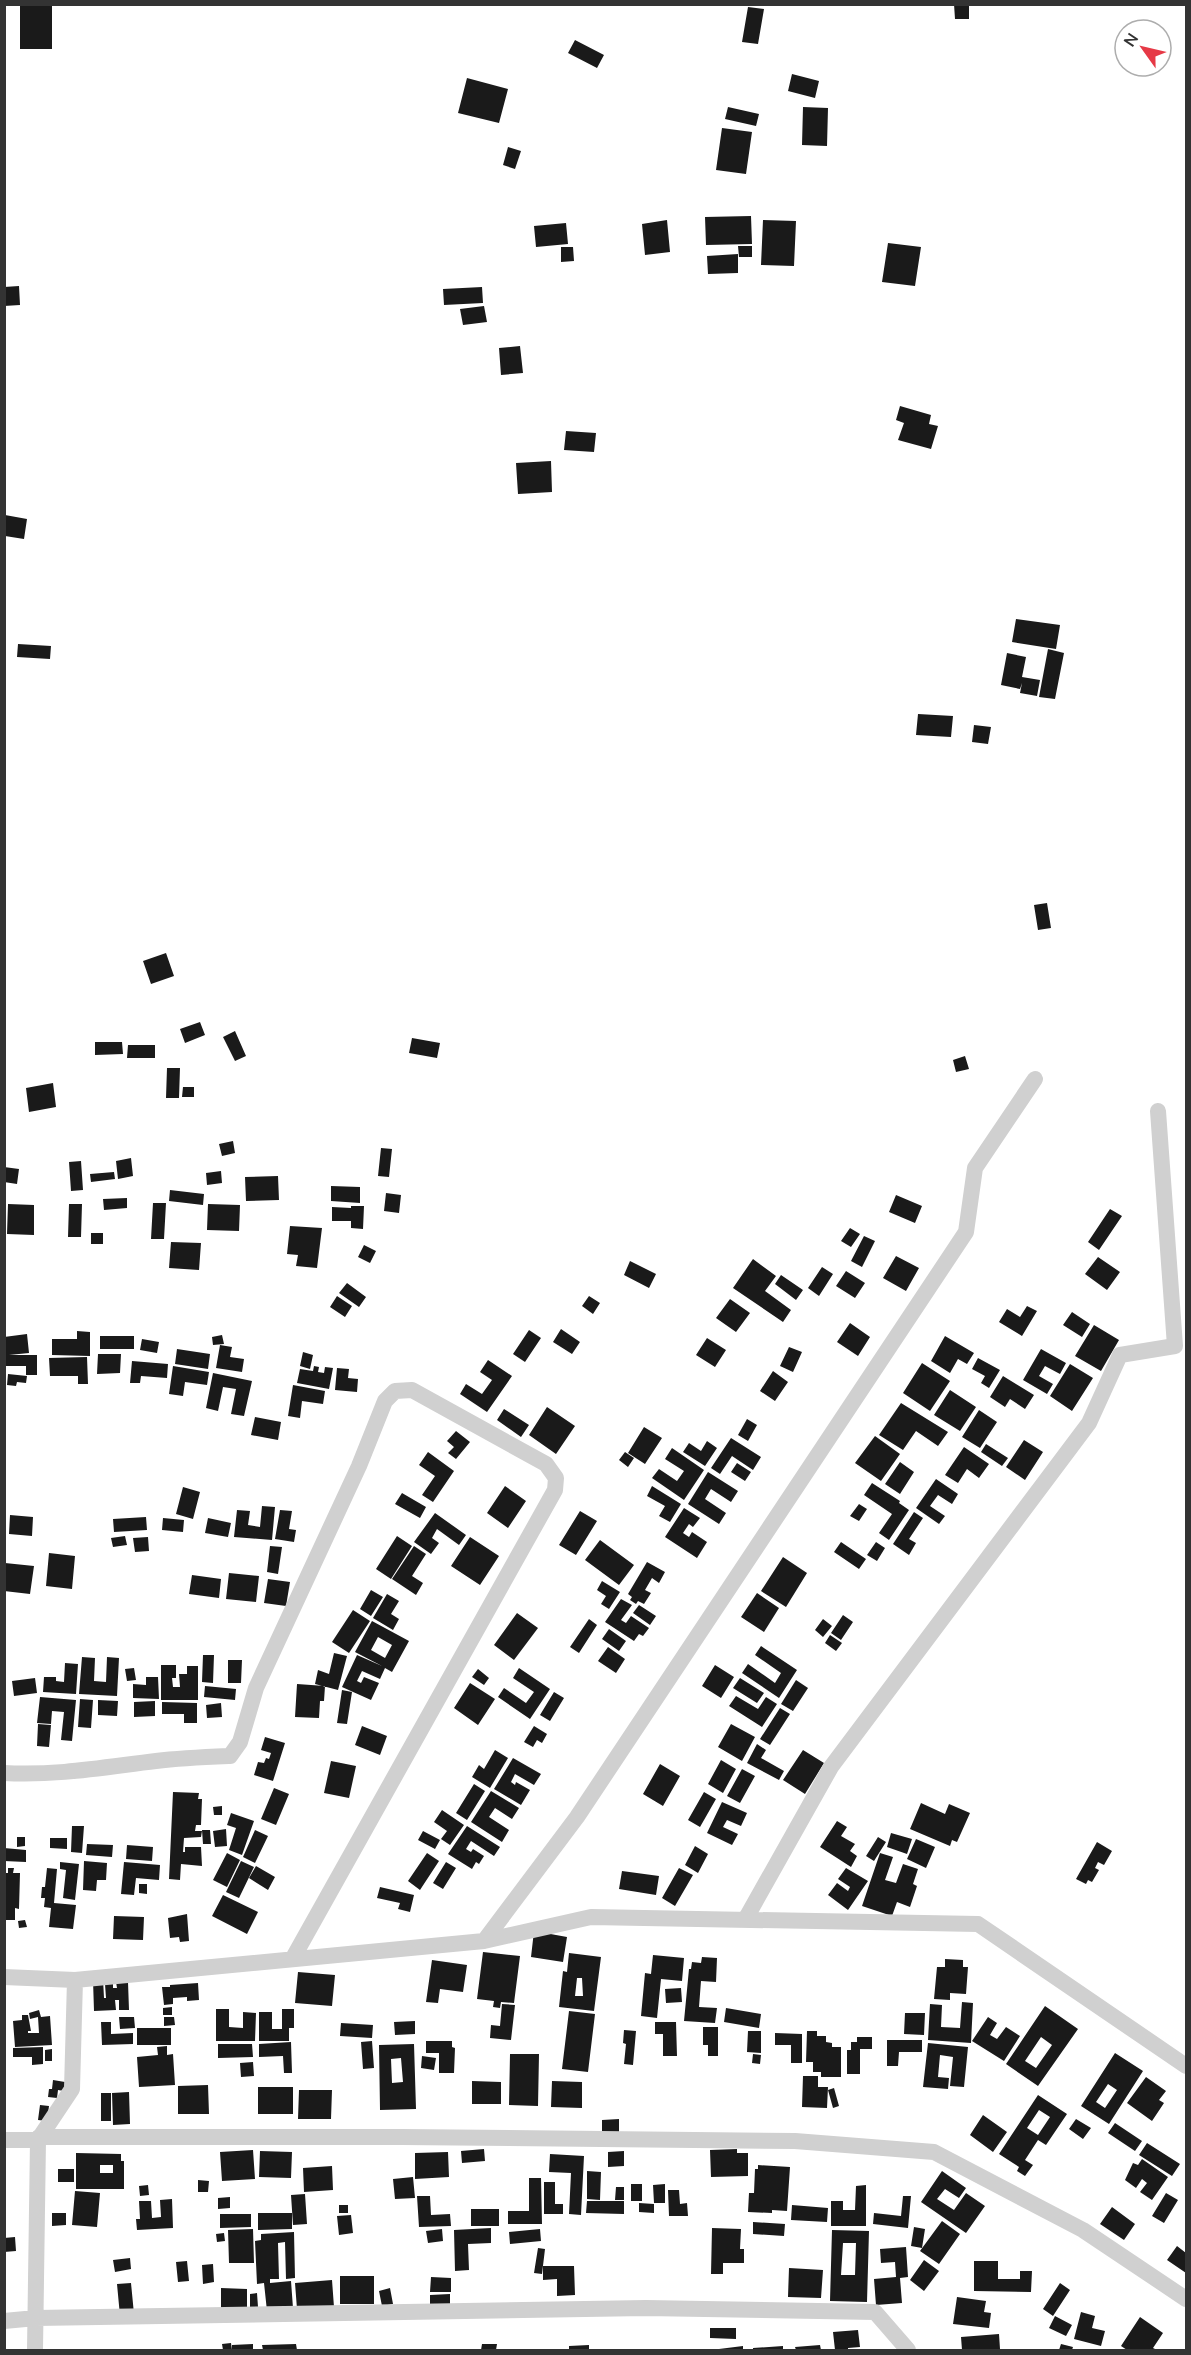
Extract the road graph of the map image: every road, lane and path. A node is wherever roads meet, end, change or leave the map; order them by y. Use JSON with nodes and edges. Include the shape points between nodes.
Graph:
{"nodes":[{"id":1,"x":1035,"y":1079,"type":"dead end"},
{"id":2,"x":1158,"y":1111,"type":"dead end"},
{"id":3,"x":4,"y":1773,"type":"edge"},
{"id":4,"x":746,"y":1920,"type":"junction"},
{"id":5,"x":484,"y":1941,"type":"junction"},
{"id":6,"x":293,"y":1958,"type":"junction"},
{"id":7,"x":4,"y":1977,"type":"edge"},
{"id":8,"x":75,"y":1980,"type":"junction"},
{"id":9,"x":1186,"y":2066,"type":"edge"},
{"id":10,"x":38,"y":2138,"type":"junction"},
{"id":11,"x":4,"y":2140,"type":"edge"},
{"id":12,"x":1186,"y":2299,"type":"edge"},
{"id":13,"x":36,"y":2318,"type":"junction"},
{"id":14,"x":4,"y":2321,"type":"edge"},
{"id":15,"x":35,"y":2350,"type":"edge"},
{"id":16,"x":908,"y":2350,"type":"edge"}],
"edges":[{"from":1,"to":5,"type":"street","via":[[975,1168],[966,1232],[577,1817]]},
{"from":2,"to":4,"type":"street","via":[[1175,1346],[1120,1355],[1089,1423],[831,1767]]},
{"from":3,"to":6,"type":"street","via":[[82,1772],[230,1756],[240,1742],[256,1688],[385,1401],[395,1391],[412,1389],[546,1464],[556,1478],[555,1490]]},
{"from":4,"to":5,"type":"street","via":[[591,1917]]},
{"from":4,"to":9,"type":"street","via":[[978,1924]]},
{"from":5,"to":6,"type":"street"},
{"from":6,"to":8,"type":"street"},
{"from":7,"to":8,"type":"street"},
{"from":8,"to":10,"type":"street","via":[[72,2089]]},
{"from":10,"to":11,"type":"street"},
{"from":10,"to":12,"type":"street","via":[[795,2141],[934,2152],[1083,2230]]},
{"from":10,"to":13,"type":"street"},
{"from":13,"to":14,"type":"street"},
{"from":13,"to":15,"type":"street"},
{"from":13,"to":16,"type":"street","via":[[646,2308],[875,2312]]}]}
